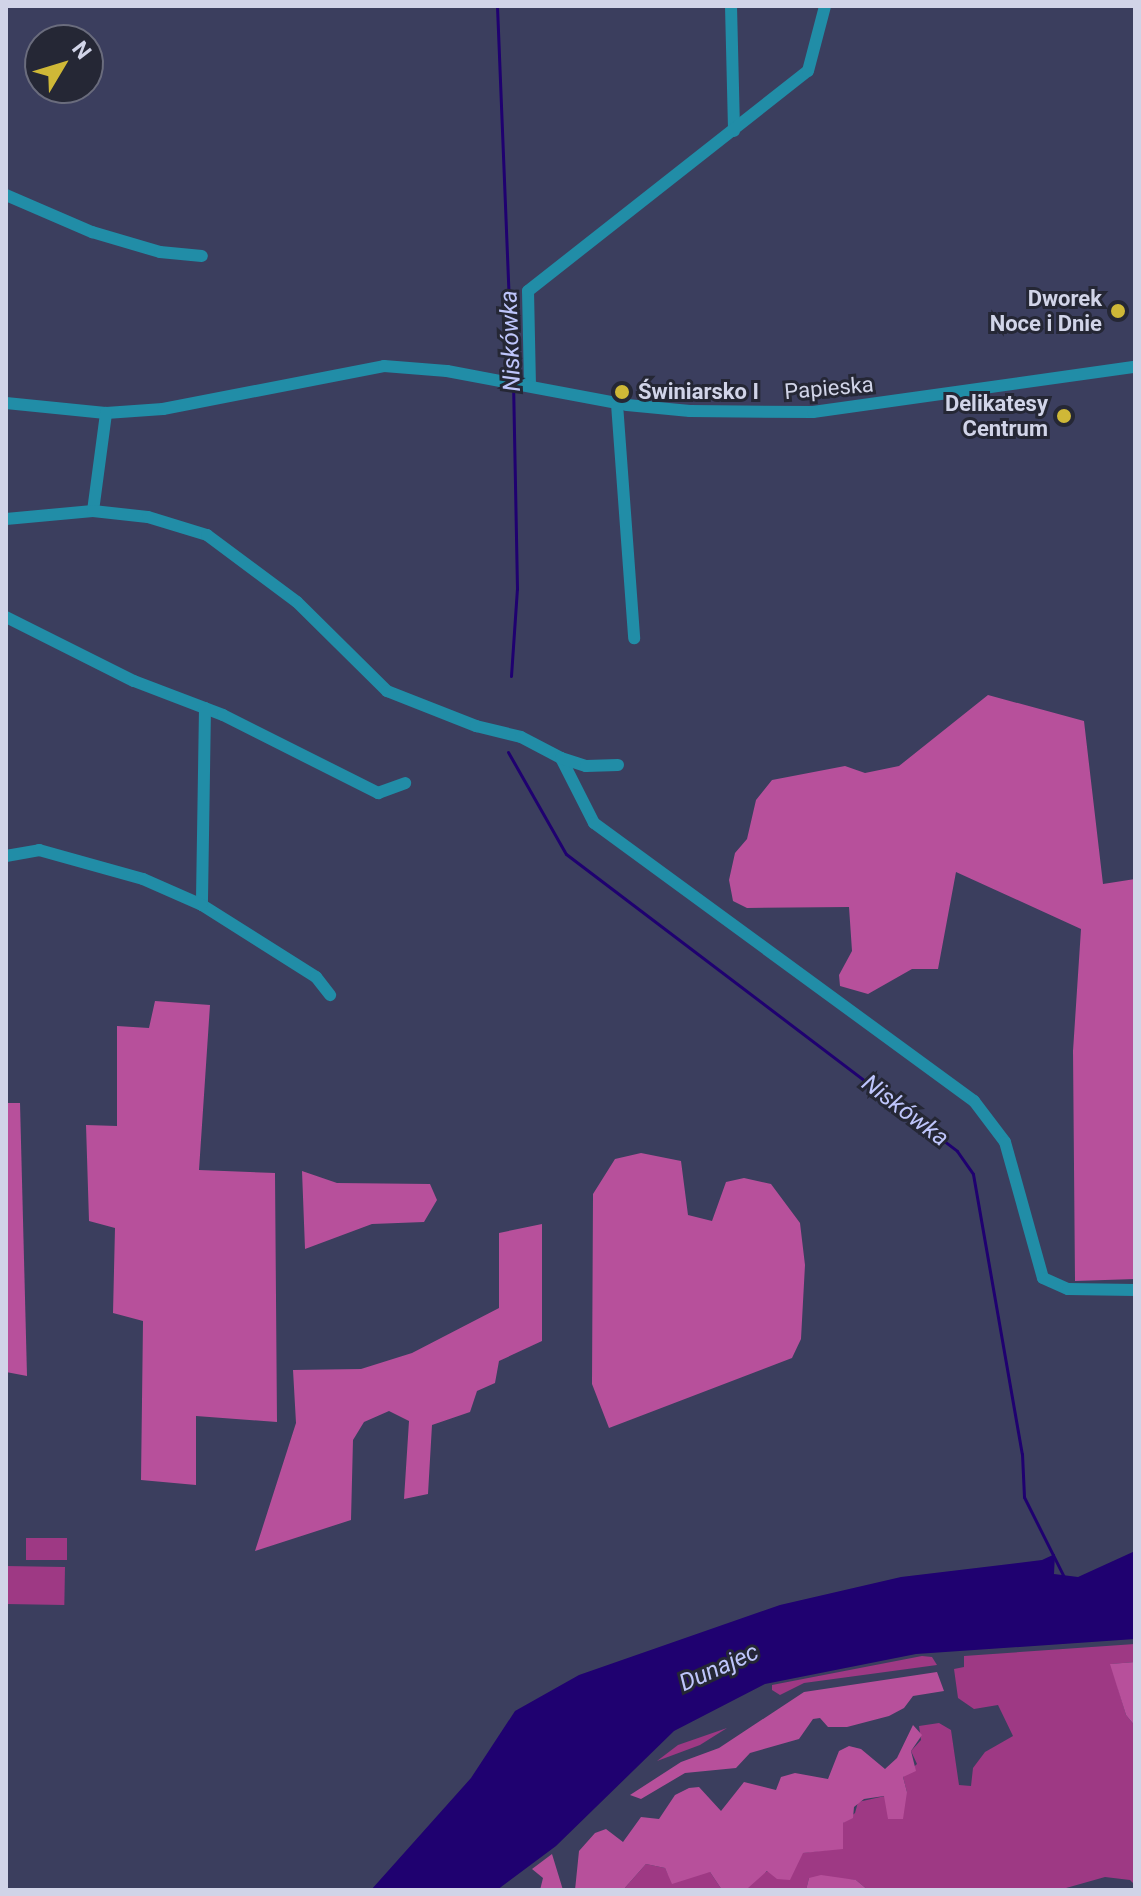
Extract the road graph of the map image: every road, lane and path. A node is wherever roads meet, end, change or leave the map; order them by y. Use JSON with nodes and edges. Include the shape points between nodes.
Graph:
{"nodes":[{"id":1,"x":731,"y":6,"type":"edge"},
{"id":2,"x":825,"y":6,"type":"edge"},
{"id":3,"x":734,"y":131,"type":"junction"},
{"id":4,"x":6,"y":195,"type":"edge"},
{"id":5,"x":202,"y":256,"type":"dead end"},
{"id":6,"x":1135,"y":367,"type":"edge"},
{"id":7,"x":528,"y":386,"type":"junction"},
{"id":8,"x":6,"y":403,"type":"edge"},
{"id":9,"x":617,"y":404,"type":"junction"},
{"id":10,"x":106,"y":413,"type":"junction"},
{"id":11,"x":93,"y":511,"type":"junction"},
{"id":12,"x":6,"y":519,"type":"edge"},
{"id":13,"x":6,"y":617,"type":"edge"},
{"id":14,"x":634,"y":638,"type":"dead end"},
{"id":15,"x":205,"y":708,"type":"junction"},
{"id":16,"x":561,"y":758,"type":"junction"},
{"id":17,"x":618,"y":765,"type":"dead end"},
{"id":18,"x":405,"y":783,"type":"dead end"},
{"id":19,"x":6,"y":856,"type":"edge"},
{"id":20,"x":202,"y":905,"type":"junction"},
{"id":21,"x":330,"y":995,"type":"dead end"},
{"id":22,"x":1135,"y":1290,"type":"edge"}],
"edges":[{"from":1,"to":3,"type":"street"},
{"from":2,"to":3,"type":"street","via":[[808,71]]},
{"from":3,"to":7,"type":"street","via":[[528,291]]},
{"from":4,"to":5,"type":"street","via":[[92,232],[160,252]]},
{"from":6,"to":9,"type":"street","name":"Papieska","via":[[813,412],[690,411]]},
{"from":7,"to":9,"type":"street","name":"Papieska"},
{"from":7,"to":10,"type":"street","name":"Papieska","via":[[412,367],[364,367],[204,402]]},
{"from":8,"to":10,"type":"street","name":"Papieska"},
{"from":9,"to":14,"type":"street"},
{"from":10,"to":11,"type":"street"},
{"from":11,"to":12,"type":"street"},
{"from":11,"to":16,"type":"street","via":[[148,517],[207,535],[297,602],[387,691],[521,737]]},
{"from":13,"to":15,"type":"street","via":[[134,681]]},
{"from":15,"to":18,"type":"street","via":[[378,793]]},
{"from":15,"to":20,"type":"street"},
{"from":16,"to":17,"type":"street","via":[[586,766]]},
{"from":16,"to":22,"type":"street","via":[[594,823],[974,1101],[1005,1142],[1043,1278],[1068,1289]]},
{"from":19,"to":20,"type":"street","via":[[39,850],[143,879]]},
{"from":20,"to":21,"type":"street","via":[[316,977]]}]}
